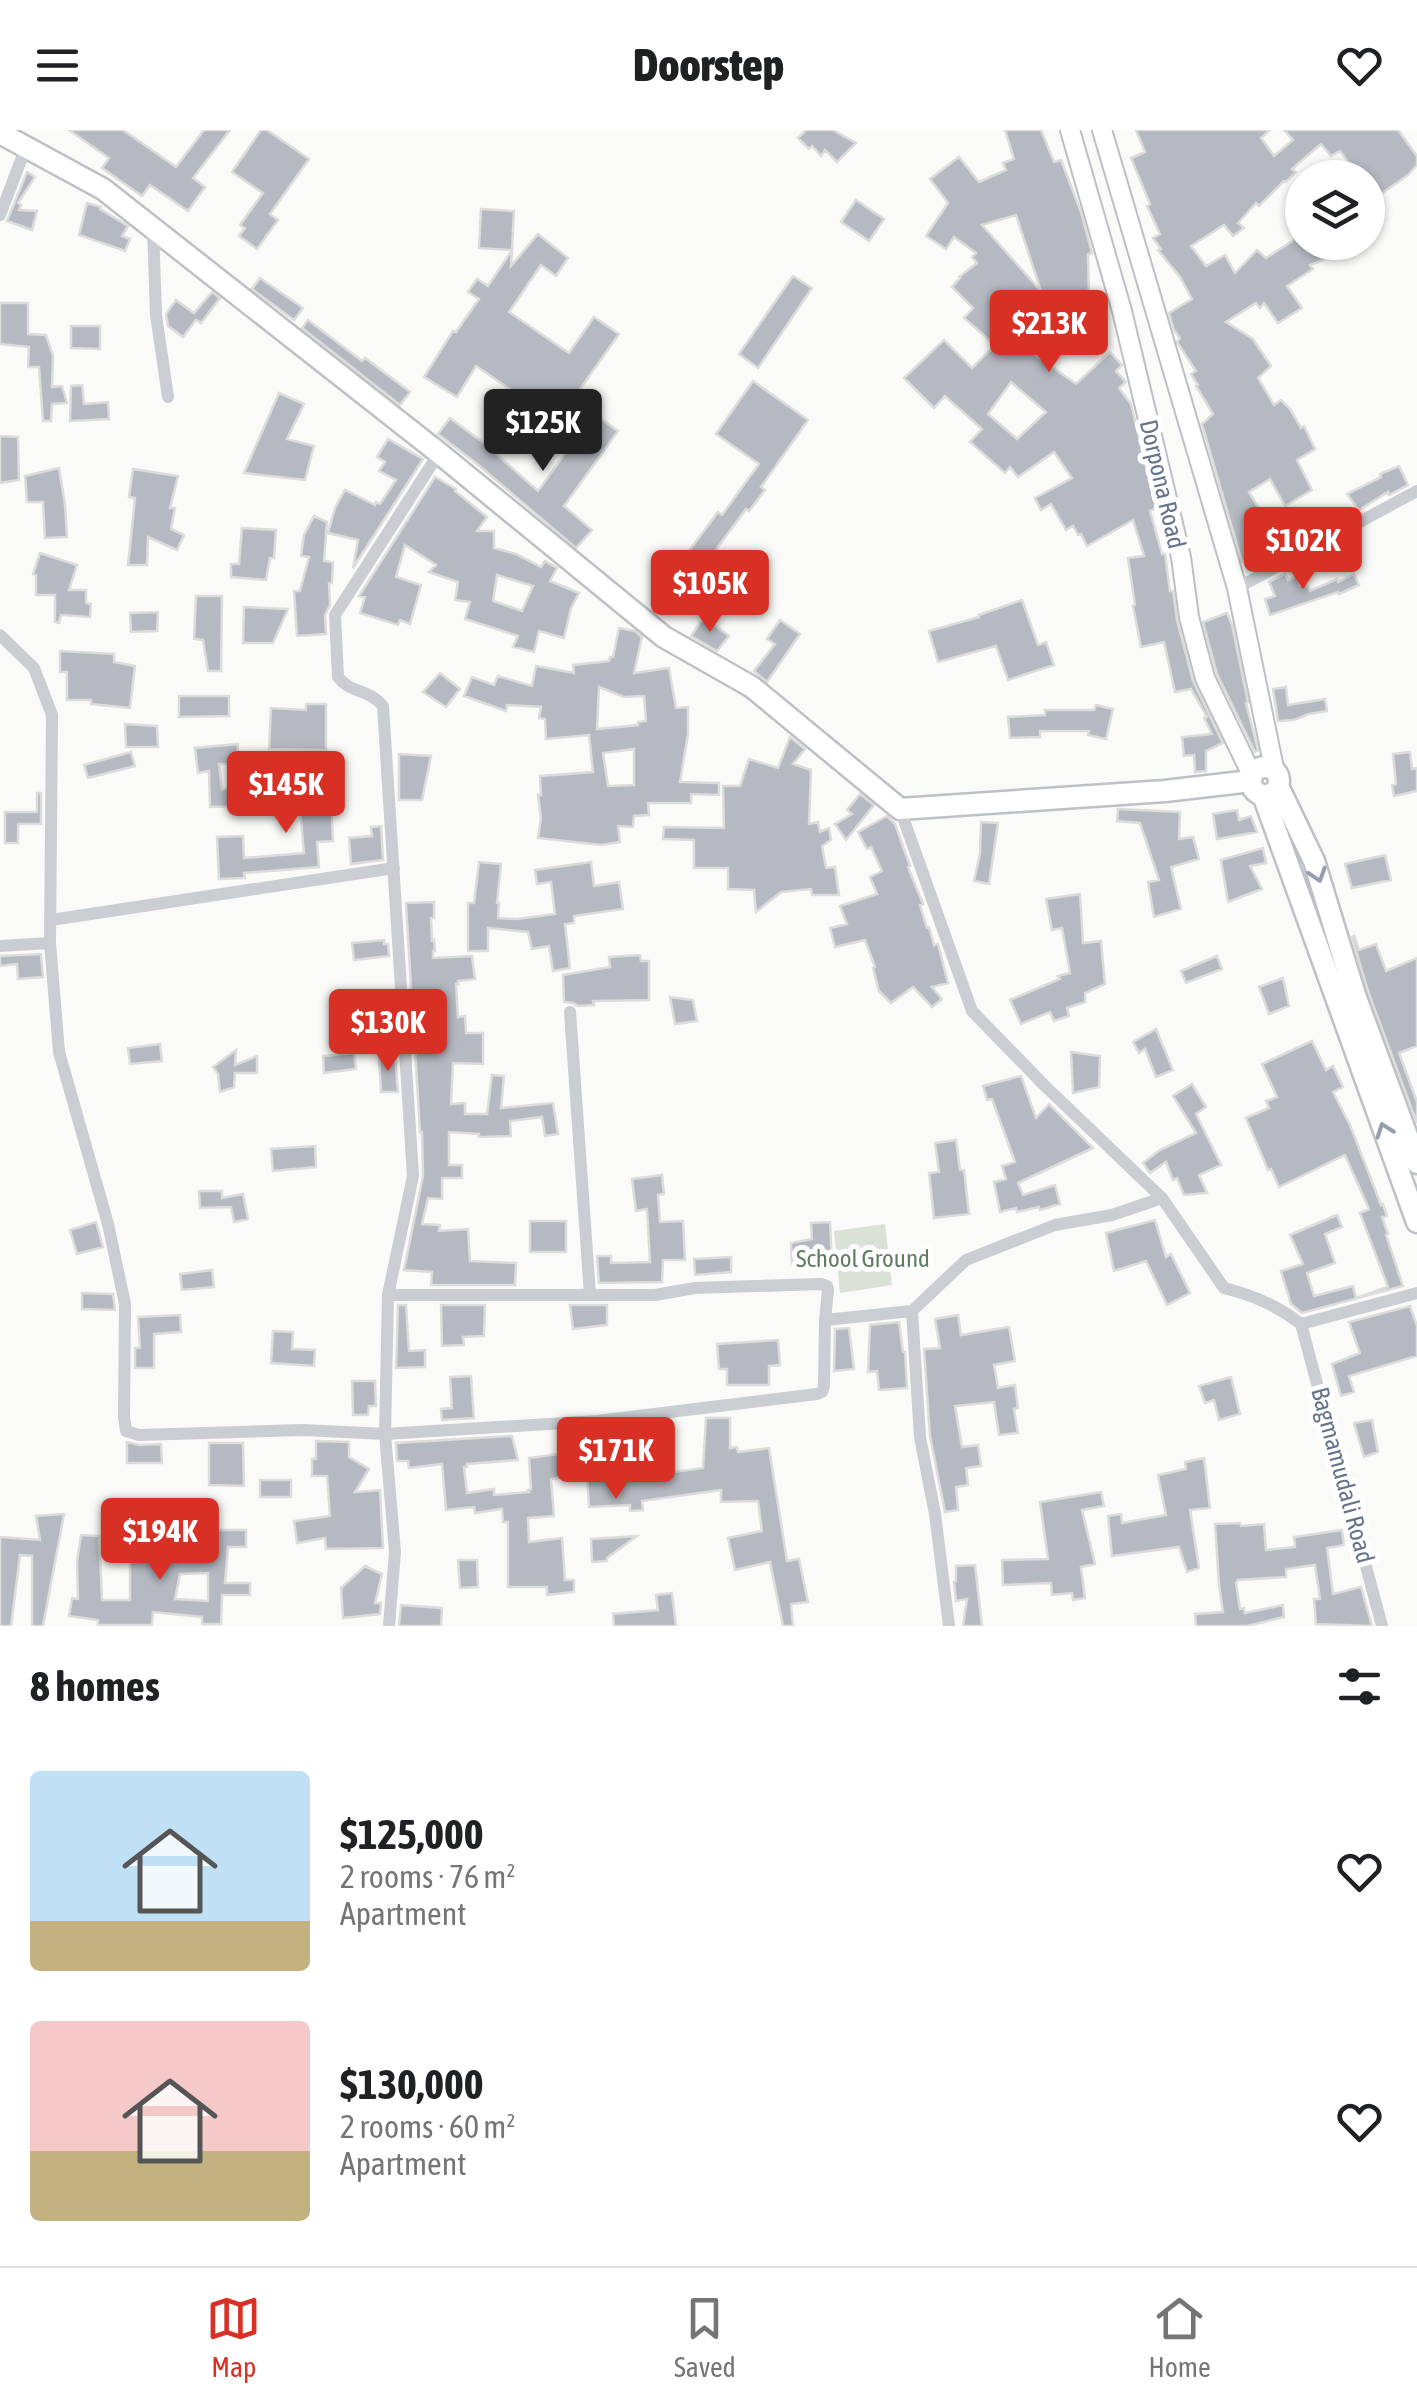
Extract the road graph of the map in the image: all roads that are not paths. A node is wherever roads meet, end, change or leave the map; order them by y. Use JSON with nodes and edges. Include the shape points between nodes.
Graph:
{"nodes":[{"id":1,"x":1070,"y":130,"type":"edge"},
{"id":2,"x":1102,"y":130,"type":"edge"},
{"id":3,"x":0,"y":133,"type":"edge"},
{"id":4,"x":26,"y":147,"type":"junction"},
{"id":5,"x":0,"y":215,"type":"edge"},
{"id":6,"x":153,"y":228,"type":"junction"},
{"id":7,"x":168,"y":397,"type":"dead end"},
{"id":8,"x":439,"y":453,"type":"junction"},
{"id":9,"x":1417,"y":491,"type":"edge"},
{"id":10,"x":1237,"y":588,"type":"junction"},
{"id":11,"x":0,"y":634,"type":"edge"},
{"id":12,"x":1263,"y":781,"type":"junction"},
{"id":13,"x":900,"y":809,"type":"junction"},
{"id":14,"x":394,"y":868,"type":"junction"},
{"id":15,"x":51,"y":920,"type":"junction"},
{"id":16,"x":50,"y":942,"type":"junction"},
{"id":17,"x":0,"y":946,"type":"edge"},
{"id":18,"x":570,"y":1012,"type":"dead end"},
{"id":19,"x":1417,"y":1163,"type":"edge"},
{"id":20,"x":1162,"y":1198,"type":"junction"},
{"id":21,"x":1417,"y":1222,"type":"edge"},
{"id":22,"x":1417,"y":1293,"type":"edge"},
{"id":23,"x":388,"y":1295,"type":"junction"},
{"id":24,"x":590,"y":1295,"type":"junction"},
{"id":25,"x":912,"y":1311,"type":"junction"},
{"id":26,"x":826,"y":1320,"type":"junction"},
{"id":27,"x":1301,"y":1324,"type":"junction"},
{"id":28,"x":385,"y":1434,"type":"junction"},
{"id":29,"x":388,"y":1626,"type":"edge"},
{"id":30,"x":949,"y":1626,"type":"edge"},
{"id":31,"x":1382,"y":1626,"type":"edge"}],
"edges":[{"from":1,"to":12,"type":"street","name":"Dorpona Road","via":[[1122,312],[1204,678]]},
{"from":2,"to":10,"type":"street","name":"Dorpona Road"},
{"from":3,"to":4,"type":"main road"},
{"from":4,"to":5,"type":"street"},
{"from":4,"to":6,"type":"main road","via":[[103,189]]},
{"from":6,"to":7,"type":"street"},
{"from":6,"to":8,"type":"main road"},
{"from":8,"to":13,"type":"main road","via":[[664,637],[752,687]]},
{"from":8,"to":14,"type":"street","via":[[335,615],[338,678],[384,706]]},
{"from":9,"to":10,"type":"street"},
{"from":10,"to":12,"type":"street","name":"Dorpona Road"},
{"from":11,"to":15,"type":"street","via":[[34,668],[52,715]]},
{"from":12,"to":13,"type":"main road"},
{"from":12,"to":19,"type":"main road","name":"Dorpona Road","one_way":true,"via":[[1314,861]]},
{"from":21,"to":12,"type":"main road","name":"Dorpona Road","one_way":true},
{"from":13,"to":20,"type":"street","via":[[972,1011]]},
{"from":14,"to":15,"type":"street"},
{"from":14,"to":23,"type":"street","via":[[414,1176]]},
{"from":15,"to":16,"type":"street"},
{"from":16,"to":17,"type":"street"},
{"from":16,"to":28,"type":"street","via":[[58,1052],[126,1304],[126,1431]]},
{"from":18,"to":24,"type":"street"},
{"from":20,"to":25,"type":"street","via":[[1055,1225],[966,1260]]},
{"from":20,"to":27,"type":"street","via":[[1224,1288],[1254,1295]]},
{"from":22,"to":27,"type":"street"},
{"from":23,"to":24,"type":"street"},
{"from":23,"to":28,"type":"street"},
{"from":24,"to":26,"type":"street","via":[[820,1284],[828,1290]]},
{"from":25,"to":26,"type":"street"},
{"from":25,"to":30,"type":"street","via":[[920,1437]]},
{"from":26,"to":28,"type":"street","via":[[824,1386],[817,1394],[598,1421]]},
{"from":27,"to":31,"type":"street","name":"Bagmamudali Road"},
{"from":28,"to":29,"type":"street","via":[[395,1552]]}]}
